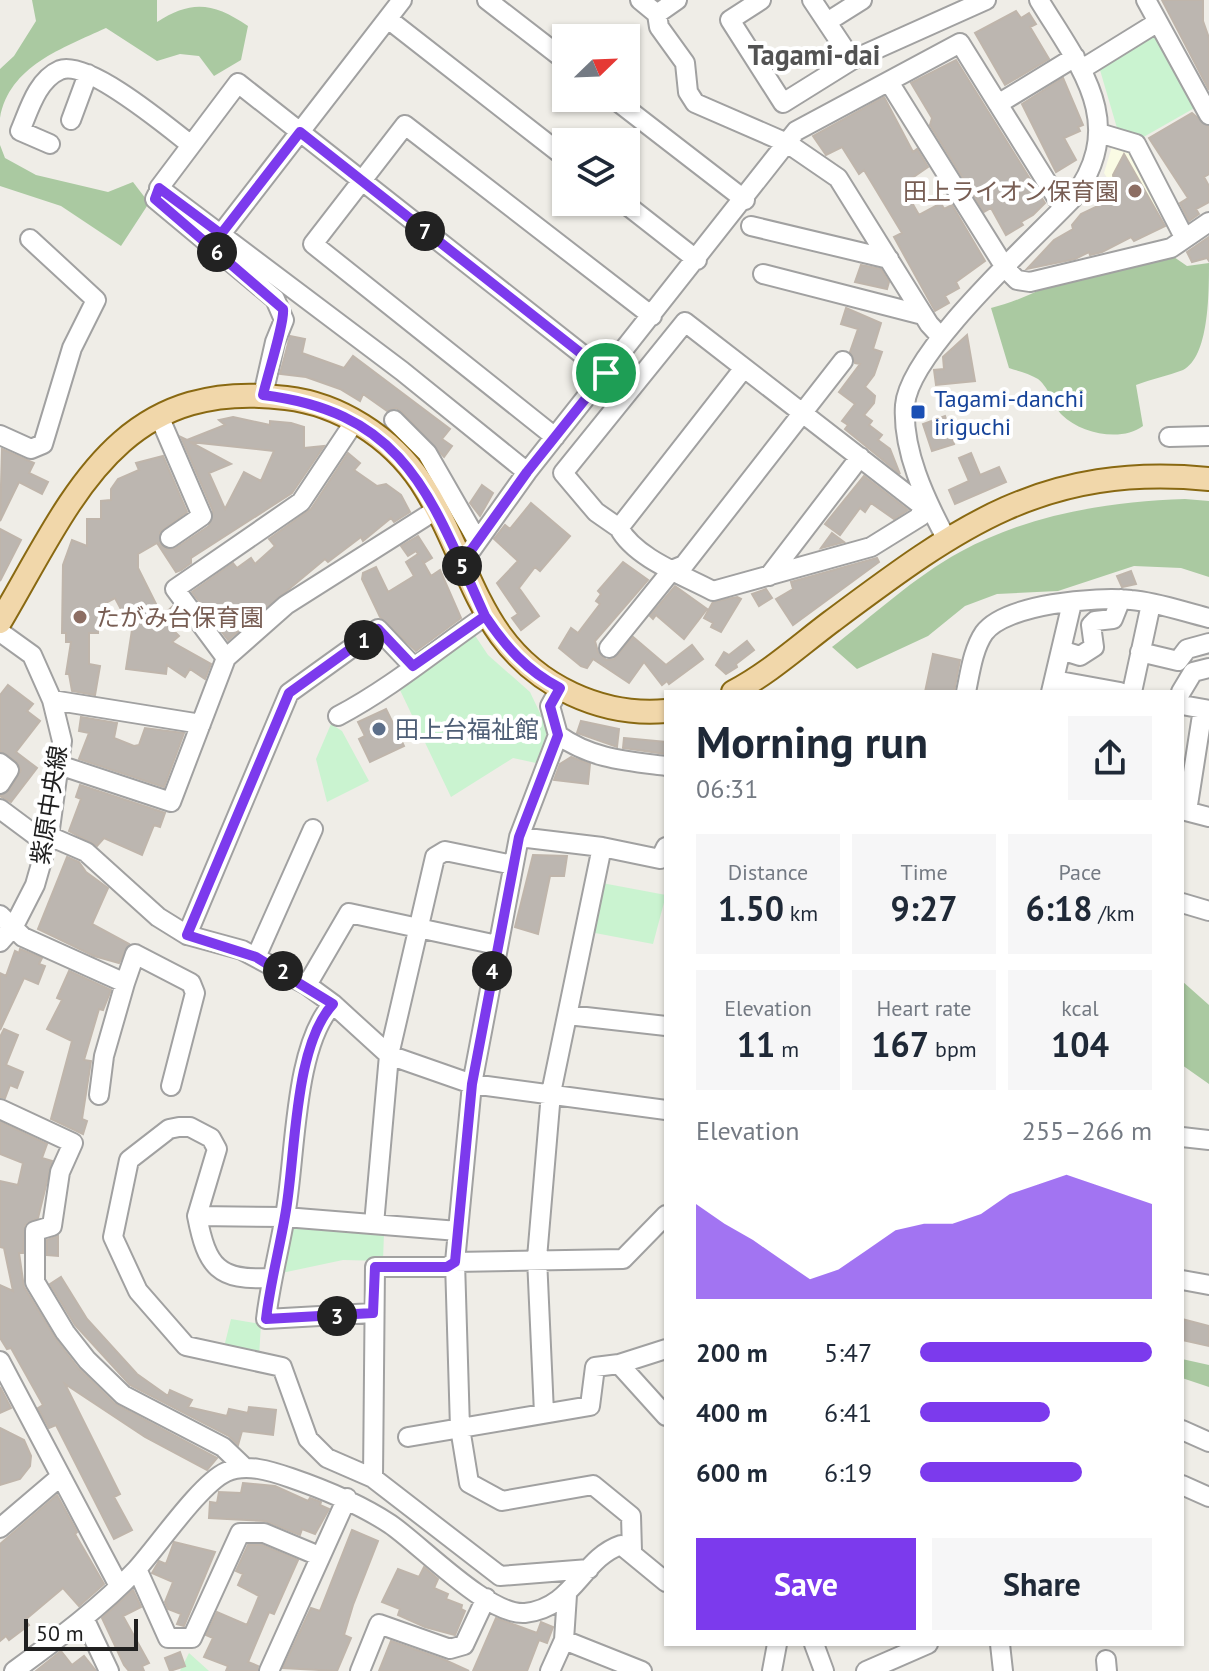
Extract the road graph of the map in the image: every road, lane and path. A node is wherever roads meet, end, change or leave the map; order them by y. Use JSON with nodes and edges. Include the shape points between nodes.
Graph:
{"nodes":[{"id":1,"x":402,"y":0,"type":"edge"},
{"id":2,"x":487,"y":0,"type":"edge"},
{"id":3,"x":640,"y":0,"type":"edge"},
{"id":4,"x":677,"y":0,"type":"edge"},
{"id":5,"x":761,"y":0,"type":"edge"},
{"id":6,"x":812,"y":0,"type":"edge"},
{"id":7,"x":862,"y":0,"type":"edge"},
{"id":8,"x":986,"y":0,"type":"edge"},
{"id":9,"x":1039,"y":0,"type":"edge"},
{"id":10,"x":1146,"y":0,"type":"edge"},
{"id":11,"x":657,"y":14,"type":"junction"},
{"id":12,"x":388,"y":19,"type":"junction"},
{"id":13,"x":827,"y":22,"type":"junction"},
{"id":14,"x":1158,"y":22,"type":"junction"},
{"id":15,"x":552,"y":50,"type":"edge"},
{"id":16,"x":852,"y":60,"type":"junction"},
{"id":17,"x":1079,"y":63,"type":"junction"},
{"id":18,"x":88,"y":74,"type":"junction"},
{"id":19,"x":889,"y":82,"type":"junction"},
{"id":20,"x":998,"y":104,"type":"junction"},
{"id":21,"x":1208,"y":111,"type":"edge"},
{"id":22,"x":631,"y":112,"type":"edge"},
{"id":23,"x":71,"y":120,"type":"dead end"},
{"id":24,"x":300,"y":132,"type":"junction"},
{"id":25,"x":1099,"y":133,"type":"junction"},
{"id":26,"x":787,"y":143,"type":"junction"},
{"id":27,"x":50,"y":144,"type":"dead end"},
{"id":28,"x":191,"y":145,"type":"junction"},
{"id":29,"x":552,"y":147,"type":"edge"},
{"id":30,"x":361,"y":180,"type":"junction"},
{"id":31,"x":159,"y":188,"type":"junction"},
{"id":32,"x":745,"y":200,"type":"junction"},
{"id":33,"x":1063,"y":208,"type":"junction"},
{"id":34,"x":640,"y":215,"type":"edge"},
{"id":35,"x":1209,"y":222,"type":"edge"},
{"id":36,"x":751,"y":226,"type":"dead end"},
{"id":37,"x":221,"y":234,"type":"junction"},
{"id":38,"x":1184,"y":237,"type":"junction"},
{"id":39,"x":30,"y":239,"type":"dead end"},
{"id":40,"x":889,"y":259,"type":"junction"},
{"id":41,"x":697,"y":260,"type":"junction"},
{"id":42,"x":1006,"y":269,"type":"junction"},
{"id":43,"x":763,"y":274,"type":"dead end"},
{"id":44,"x":923,"y":315,"type":"junction"},
{"id":45,"x":652,"y":316,"type":"junction"},
{"id":46,"x":941,"y":337,"type":"junction"},
{"id":47,"x":843,"y":361,"type":"dead end"},
{"id":48,"x":744,"y":368,"type":"junction"},
{"id":49,"x":606,"y":373,"type":"junction"},
{"id":50,"x":263,"y":395,"type":"junction"},
{"id":51,"x":802,"y":413,"type":"junction"},
{"id":52,"x":159,"y":416,"type":"junction"},
{"id":53,"x":394,"y":420,"type":"dead end"},
{"id":54,"x":355,"y":421,"type":"junction"},
{"id":55,"x":0,"y":435,"type":"edge"},
{"id":56,"x":1209,"y":436,"type":"edge"},
{"id":57,"x":555,"y":437,"type":"junction"},
{"id":58,"x":1169,"y":437,"type":"dead end"},
{"id":59,"x":860,"y":457,"type":"junction"},
{"id":60,"x":527,"y":472,"type":"junction"},
{"id":61,"x":1209,"y":479,"type":"edge"},
{"id":62,"x":924,"y":503,"type":"junction"},
{"id":63,"x":436,"y":510,"type":"junction"},
{"id":64,"x":619,"y":528,"type":"junction"},
{"id":65,"x":170,"y":538,"type":"dead end"},
{"id":66,"x":946,"y":538,"type":"junction"},
{"id":67,"x":477,"y":540,"type":"junction"},
{"id":68,"x":459,"y":558,"type":"junction"},
{"id":69,"x":672,"y":570,"type":"junction"},
{"id":70,"x":769,"y":576,"type":"junction"},
{"id":71,"x":1121,"y":599,"type":"junction"},
{"id":72,"x":1072,"y":603,"type":"junction"},
{"id":73,"x":1151,"y":604,"type":"junction"},
{"id":74,"x":485,"y":616,"type":"junction"},
{"id":75,"x":1209,"y":618,"type":"edge"},
{"id":76,"x":0,"y":622,"type":"edge"},
{"id":77,"x":0,"y":632,"type":"edge"},
{"id":78,"x":1209,"y":643,"type":"edge"},
{"id":79,"x":609,"y":648,"type":"dead end"},
{"id":80,"x":1061,"y":650,"type":"junction"},
{"id":81,"x":1140,"y":652,"type":"junction"},
{"id":82,"x":226,"y":658,"type":"junction"},
{"id":83,"x":413,"y":666,"type":"junction"},
{"id":84,"x":1209,"y":668,"type":"edge"},
{"id":85,"x":1053,"y":686,"type":"edge"},
{"id":86,"x":560,"y":688,"type":"junction"},
{"id":87,"x":736,"y":690,"type":"edge"},
{"id":88,"x":967,"y":690,"type":"edge"},
{"id":89,"x":1098,"y":690,"type":"edge"},
{"id":90,"x":1132,"y":690,"type":"edge"},
{"id":91,"x":1182,"y":690,"type":"edge"},
{"id":92,"x":52,"y":700,"type":"junction"},
{"id":93,"x":1184,"y":705,"type":"edge"},
{"id":94,"x":1206,"y":710,"type":"edge"},
{"id":95,"x":664,"y":711,"type":"edge"},
{"id":96,"x":338,"y":716,"type":"dead end"},
{"id":97,"x":201,"y":724,"type":"junction"},
{"id":98,"x":558,"y":735,"type":"junction"},
{"id":99,"x":0,"y":763,"type":"edge"},
{"id":100,"x":59,"y":765,"type":"junction"},
{"id":101,"x":664,"y":766,"type":"edge"},
{"id":102,"x":0,"y":784,"type":"edge"},
{"id":103,"x":1187,"y":788,"type":"edge"},
{"id":104,"x":0,"y":809,"type":"edge"},
{"id":105,"x":1198,"y":813,"type":"edge"},
{"id":106,"x":313,"y":829,"type":"dead end"},
{"id":107,"x":519,"y":837,"type":"junction"},
{"id":108,"x":48,"y":840,"type":"junction"},
{"id":109,"x":602,"y":847,"type":"junction"},
{"id":110,"x":664,"y":851,"type":"edge"},
{"id":111,"x":513,"y":865,"type":"junction"},
{"id":112,"x":1184,"y":904,"type":"edge"},
{"id":113,"x":1209,"y":911,"type":"edge"},
{"id":114,"x":7,"y":920,"type":"edge"},
{"id":115,"x":420,"y":929,"type":"junction"},
{"id":116,"x":187,"y":935,"type":"junction"},
{"id":117,"x":0,"y":942,"type":"edge"},
{"id":118,"x":497,"y":945,"type":"junction"},
{"id":119,"x":256,"y":957,"type":"junction"},
{"id":120,"x":125,"y":983,"type":"junction"},
{"id":121,"x":307,"y":985,"type":"junction"},
{"id":122,"x":333,"y":1004,"type":"junction"},
{"id":123,"x":568,"y":1015,"type":"junction"},
{"id":124,"x":664,"y":1026,"type":"edge"},
{"id":125,"x":389,"y":1055,"type":"junction"},
{"id":126,"x":472,"y":1084,"type":"junction"},
{"id":127,"x":171,"y":1086,"type":"dead end"},
{"id":128,"x":551,"y":1093,"type":"junction"},
{"id":129,"x":99,"y":1095,"type":"dead end"},
{"id":130,"x":0,"y":1109,"type":"edge"},
{"id":131,"x":664,"y":1110,"type":"edge"},
{"id":132,"x":1184,"y":1137,"type":"edge"},
{"id":133,"x":1209,"y":1140,"type":"edge"},
{"id":134,"x":197,"y":1216,"type":"junction"},
{"id":135,"x":285,"y":1217,"type":"junction"},
{"id":136,"x":664,"y":1217,"type":"edge"},
{"id":137,"x":374,"y":1224,"type":"junction"},
{"id":138,"x":458,"y":1231,"type":"junction"},
{"id":139,"x":537,"y":1258,"type":"junction"},
{"id":140,"x":455,"y":1262,"type":"junction"},
{"id":141,"x":271,"y":1278,"type":"junction"},
{"id":142,"x":1184,"y":1280,"type":"edge"},
{"id":143,"x":1209,"y":1285,"type":"edge"},
{"id":144,"x":373,"y":1313,"type":"junction"},
{"id":145,"x":664,"y":1350,"type":"edge"},
{"id":146,"x":0,"y":1361,"type":"edge"},
{"id":147,"x":619,"y":1364,"type":"junction"},
{"id":148,"x":544,"y":1413,"type":"junction"},
{"id":149,"x":664,"y":1414,"type":"edge"},
{"id":150,"x":460,"y":1428,"type":"junction"},
{"id":151,"x":1184,"y":1431,"type":"edge"},
{"id":152,"x":408,"y":1437,"type":"dead end"},
{"id":153,"x":1209,"y":1442,"type":"edge"},
{"id":154,"x":245,"y":1468,"type":"junction"},
{"id":155,"x":61,"y":1476,"type":"junction"},
{"id":156,"x":373,"y":1478,"type":"junction"},
{"id":157,"x":1184,"y":1486,"type":"edge"},
{"id":158,"x":1209,"y":1497,"type":"edge"},
{"id":159,"x":347,"y":1498,"type":"junction"},
{"id":160,"x":0,"y":1528,"type":"edge"},
{"id":161,"x":632,"y":1551,"type":"junction"},
{"id":162,"x":319,"y":1556,"type":"junction"},
{"id":163,"x":137,"y":1569,"type":"junction"},
{"id":164,"x":589,"y":1569,"type":"junction"},
{"id":165,"x":664,"y":1580,"type":"edge"},
{"id":166,"x":119,"y":1586,"type":"junction"},
{"id":167,"x":567,"y":1595,"type":"junction"},
{"id":168,"x":486,"y":1598,"type":"junction"},
{"id":169,"x":84,"y":1618,"type":"junction"},
{"id":170,"x":564,"y":1640,"type":"junction"},
{"id":171,"x":777,"y":1646,"type":"edge"},
{"id":172,"x":815,"y":1646,"type":"edge"},
{"id":173,"x":923,"y":1646,"type":"edge"},
{"id":174,"x":1000,"y":1646,"type":"edge"},
{"id":175,"x":14,"y":1671,"type":"edge"},
{"id":176,"x":109,"y":1671,"type":"edge"},
{"id":177,"x":269,"y":1671,"type":"edge"},
{"id":178,"x":360,"y":1671,"type":"edge"},
{"id":179,"x":550,"y":1671,"type":"edge"},
{"id":180,"x":642,"y":1671,"type":"edge"},
{"id":181,"x":772,"y":1671,"type":"edge"},
{"id":182,"x":824,"y":1671,"type":"edge"},
{"id":183,"x":866,"y":1671,"type":"edge"},
{"id":184,"x":1003,"y":1671,"type":"edge"}],
"edges":[{"from":1,"to":12,"type":"street"},
{"from":2,"to":15,"type":"street"},
{"from":3,"to":11,"type":"street"},
{"from":4,"to":11,"type":"street"},
{"from":5,"to":16,"type":"street","via":[[730,20],[783,103]]},
{"from":6,"to":13,"type":"street"},
{"from":7,"to":13,"type":"street"},
{"from":8,"to":16,"type":"street"},
{"from":9,"to":17,"type":"street"},
{"from":10,"to":14,"type":"street"},
{"from":11,"to":26,"type":"street","via":[[659,27],[685,63],[688,92],[695,103]]},
{"from":12,"to":24,"type":"street"},
{"from":12,"to":29,"type":"street"},
{"from":13,"to":16,"type":"street"},
{"from":14,"to":17,"type":"street"},
{"from":14,"to":21,"type":"street"},
{"from":17,"to":20,"type":"street"},
{"from":17,"to":25,"type":"street","via":[[1095,100]]},
{"from":18,"to":23,"type":"street"},
{"from":18,"to":27,"type":"street","via":[[63,69],[50,76],[33,99],[20,131]]},
{"from":18,"to":28,"type":"street"},
{"from":19,"to":20,"type":"street","via":[[960,43]]},
{"from":19,"to":26,"type":"street","via":[[796,131]]},
{"from":19,"to":42,"type":"street"},
{"from":20,"to":33,"type":"street"},
{"from":22,"to":32,"type":"street"},
{"from":24,"to":28,"type":"street","via":[[238,83]]},
{"from":24,"to":30,"type":"street"},
{"from":24,"to":37,"type":"street"},
{"from":25,"to":33,"type":"street","via":[[1091,168]]},
{"from":25,"to":38,"type":"street","via":[[1136,144]]},
{"from":26,"to":32,"type":"street"},
{"from":26,"to":40,"type":"street","via":[[838,178]]},
{"from":28,"to":31,"type":"street"},
{"from":30,"to":45,"type":"street","via":[[405,125]]},
{"from":30,"to":49,"type":"street"},
{"from":30,"to":57,"type":"street","via":[[313,244]]},
{"from":31,"to":37,"type":"street"},
{"from":31,"to":50,"type":"street","via":[[155,199],[283,309]]},
{"from":32,"to":41,"type":"street"},
{"from":33,"to":42,"type":"street"},
{"from":34,"to":41,"type":"street"},
{"from":35,"to":38,"type":"street"},
{"from":36,"to":40,"type":"street"},
{"from":37,"to":60,"type":"street"},
{"from":38,"to":42,"type":"street","via":[[1171,248],[1030,282],[1017,280]]},
{"from":39,"to":55,"type":"street","via":[[96,300],[72,348],[43,444],[31,449]]},
{"from":40,"to":44,"type":"street"},
{"from":41,"to":45,"type":"street"},
{"from":42,"to":46,"type":"street"},
{"from":43,"to":44,"type":"street"},
{"from":44,"to":46,"type":"street"},
{"from":45,"to":49,"type":"street"},
{"from":46,"to":62,"type":"street","via":[[916,369],[905,404]]},
{"from":47,"to":51,"type":"street"},
{"from":48,"to":51,"type":"street"},
{"from":48,"to":64,"type":"street"},
{"from":48,"to":64,"type":"street","via":[[685,322],[563,473],[596,512]]},
{"from":49,"to":57,"type":"street"},
{"from":50,"to":52,"type":"main road","via":[[210,398]]},
{"from":50,"to":54,"type":"main road","via":[[324,406]]},
{"from":51,"to":59,"type":"street"},
{"from":51,"to":69,"type":"street","via":[[684,565]]},
{"from":52,"to":65,"type":"street","via":[[202,516]]},
{"from":52,"to":76,"type":"main road","via":[[123,439],[83,482]]},
{"from":53,"to":67,"type":"street","via":[[433,461]]},
{"from":54,"to":63,"type":"main road","via":[[401,458]]},
{"from":54,"to":82,"type":"street","via":[[301,502],[175,589]]},
{"from":56,"to":58,"type":"street"},
{"from":57,"to":60,"type":"street"},
{"from":59,"to":62,"type":"street"},
{"from":59,"to":70,"type":"street"},
{"from":60,"to":67,"type":"street"},
{"from":61,"to":66,"type":"main road","via":[[1129,477],[1052,491],[999,510]]},
{"from":62,"to":66,"type":"street"},
{"from":62,"to":70,"type":"street","via":[[921,516],[871,547]]},
{"from":63,"to":68,"type":"main road"},
{"from":63,"to":82,"type":"street","via":[[286,605]]},
{"from":64,"to":69,"type":"street"},
{"from":66,"to":87,"type":"main road"},
{"from":67,"to":68,"type":"street"},
{"from":68,"to":74,"type":"main road"},
{"from":69,"to":70,"type":"street","via":[[713,591]]},
{"from":69,"to":79,"type":"street"},
{"from":71,"to":72,"type":"street"},
{"from":71,"to":73,"type":"street"},
{"from":71,"to":80,"type":"street","via":[[1113,619],[1091,625],[1094,647],[1089,652],[1080,656]]},
{"from":72,"to":80,"type":"street"},
{"from":72,"to":88,"type":"street","via":[[1020,611],[990,626]]},
{"from":73,"to":75,"type":"street"},
{"from":73,"to":81,"type":"street"},
{"from":74,"to":83,"type":"street"},
{"from":74,"to":86,"type":"main road","via":[[519,660]]},
{"from":77,"to":92,"type":"street","name":"紫原中央線","via":[[32,655]]},
{"from":78,"to":81,"type":"street","via":[[1187,649],[1178,661]]},
{"from":80,"to":85,"type":"street"},
{"from":81,"to":90,"type":"street"},
{"from":82,"to":97,"type":"street"},
{"from":83,"to":96,"type":"street","via":[[386,690]]},
{"from":83,"to":116,"type":"street","via":[[378,629],[289,693]]},
{"from":84,"to":91,"type":"street","via":[[1193,672]]},
{"from":85,"to":89,"type":"street"},
{"from":86,"to":95,"type":"main road","via":[[606,708]]},
{"from":86,"to":98,"type":"street","via":[[550,706]]},
{"from":92,"to":97,"type":"street"},
{"from":92,"to":100,"type":"street","name":"紫原中央線","via":[[62,741]]},
{"from":93,"to":94,"type":"street"},
{"from":94,"to":103,"type":"street"},
{"from":97,"to":100,"type":"street","via":[[171,802]]},
{"from":98,"to":101,"type":"street","via":[[587,753]]},
{"from":98,"to":107,"type":"street"},
{"from":99,"to":102,"type":"street","via":[[9,770]]},
{"from":100,"to":108,"type":"street","name":"紫原中央線"},
{"from":103,"to":105,"type":"street"},
{"from":104,"to":108,"type":"street"},
{"from":106,"to":119,"type":"street"},
{"from":107,"to":109,"type":"street"},
{"from":107,"to":111,"type":"street"},
{"from":108,"to":114,"type":"street","name":"紫原中央線","via":[[35,885]]},
{"from":108,"to":116,"type":"street","via":[[86,852],[158,917]]},
{"from":109,"to":110,"type":"street","via":[[660,859]]},
{"from":109,"to":123,"type":"street"},
{"from":111,"to":115,"type":"street","via":[[445,851],[435,857]]},
{"from":111,"to":118,"type":"street"},
{"from":112,"to":113,"type":"street"},
{"from":114,"to":117,"type":"street","name":"紫原中央線"},
{"from":114,"to":120,"type":"street","via":[[23,937]]},
{"from":115,"to":118,"type":"street"},
{"from":115,"to":121,"type":"street","via":[[349,913]]},
{"from":115,"to":125,"type":"street"},
{"from":116,"to":119,"type":"street"},
{"from":118,"to":126,"type":"street"},
{"from":119,"to":121,"type":"street"},
{"from":120,"to":127,"type":"street","via":[[135,954],[191,983],[195,993]]},
{"from":120,"to":129,"type":"street"},
{"from":121,"to":122,"type":"street"},
{"from":122,"to":125,"type":"street"},
{"from":122,"to":135,"type":"street","via":[[322,1016],[303,1077]]},
{"from":123,"to":124,"type":"street"},
{"from":123,"to":128,"type":"street"},
{"from":125,"to":126,"type":"street"},
{"from":125,"to":137,"type":"street"},
{"from":126,"to":128,"type":"street"},
{"from":126,"to":138,"type":"street"},
{"from":128,"to":131,"type":"street"},
{"from":128,"to":139,"type":"street"},
{"from":130,"to":154,"type":"street","via":[[73,1143],[60,1172],[52,1226],[35,1231],[35,1282],[65,1332],[123,1395],[212,1441]]},
{"from":132,"to":133,"type":"street"},
{"from":134,"to":135,"type":"street"},
{"from":134,"to":141,"type":"street","via":[[205,1247],[222,1271],[245,1280]]},
{"from":134,"to":156,"type":"street","via":[[217,1149],[211,1138],[190,1127],[169,1129],[129,1160],[113,1227],[138,1291],[186,1346],[282,1367],[308,1439],[327,1458]]},
{"from":135,"to":137,"type":"street"},
{"from":135,"to":141,"type":"street"},
{"from":136,"to":139,"type":"street","via":[[623,1259]]},
{"from":137,"to":138,"type":"street"},
{"from":138,"to":140,"type":"street"},
{"from":139,"to":140,"type":"street"},
{"from":139,"to":148,"type":"street"},
{"from":140,"to":144,"type":"street","via":[[447,1267],[375,1267]]},
{"from":140,"to":150,"type":"street"},
{"from":141,"to":144,"type":"street","via":[[266,1319]]},
{"from":142,"to":143,"type":"street"},
{"from":144,"to":156,"type":"street"},
{"from":145,"to":147,"type":"street"},
{"from":146,"to":155,"type":"street"},
{"from":147,"to":148,"type":"street","via":[[595,1367],[590,1406]]},
{"from":147,"to":149,"type":"street"},
{"from":148,"to":150,"type":"street"},
{"from":150,"to":152,"type":"street"},
{"from":150,"to":161,"type":"street","via":[[469,1483],[502,1501],[593,1485],[631,1516]]},
{"from":151,"to":153,"type":"street"},
{"from":154,"to":159,"type":"street"},
{"from":154,"to":163,"type":"street","via":[[214,1479]]},
{"from":155,"to":160,"type":"street"},
{"from":155,"to":166,"type":"street"},
{"from":156,"to":164,"type":"street","via":[[500,1576]]},
{"from":157,"to":158,"type":"street"},
{"from":159,"to":162,"type":"street"},
{"from":159,"to":168,"type":"street","via":[[391,1524]]},
{"from":161,"to":164,"type":"street","via":[[621,1545],[609,1549]]},
{"from":161,"to":165,"type":"street"},
{"from":162,"to":163,"type":"street","via":[[264,1533],[240,1533],[192,1638],[185,1640],[168,1638]]},
{"from":162,"to":177,"type":"street"},
{"from":163,"to":166,"type":"street"},
{"from":164,"to":167,"type":"street"},
{"from":166,"to":169,"type":"street"},
{"from":167,"to":168,"type":"street","via":[[523,1613]]},
{"from":167,"to":170,"type":"street"},
{"from":168,"to":178,"type":"street","via":[[464,1645],[450,1649],[379,1624]]},
{"from":169,"to":175,"type":"street"},
{"from":169,"to":176,"type":"street"},
{"from":170,"to":179,"type":"street"},
{"from":170,"to":180,"type":"street"},
{"from":171,"to":181,"type":"street"},
{"from":172,"to":182,"type":"street"},
{"from":173,"to":183,"type":"street"},
{"from":174,"to":184,"type":"street"}]}
